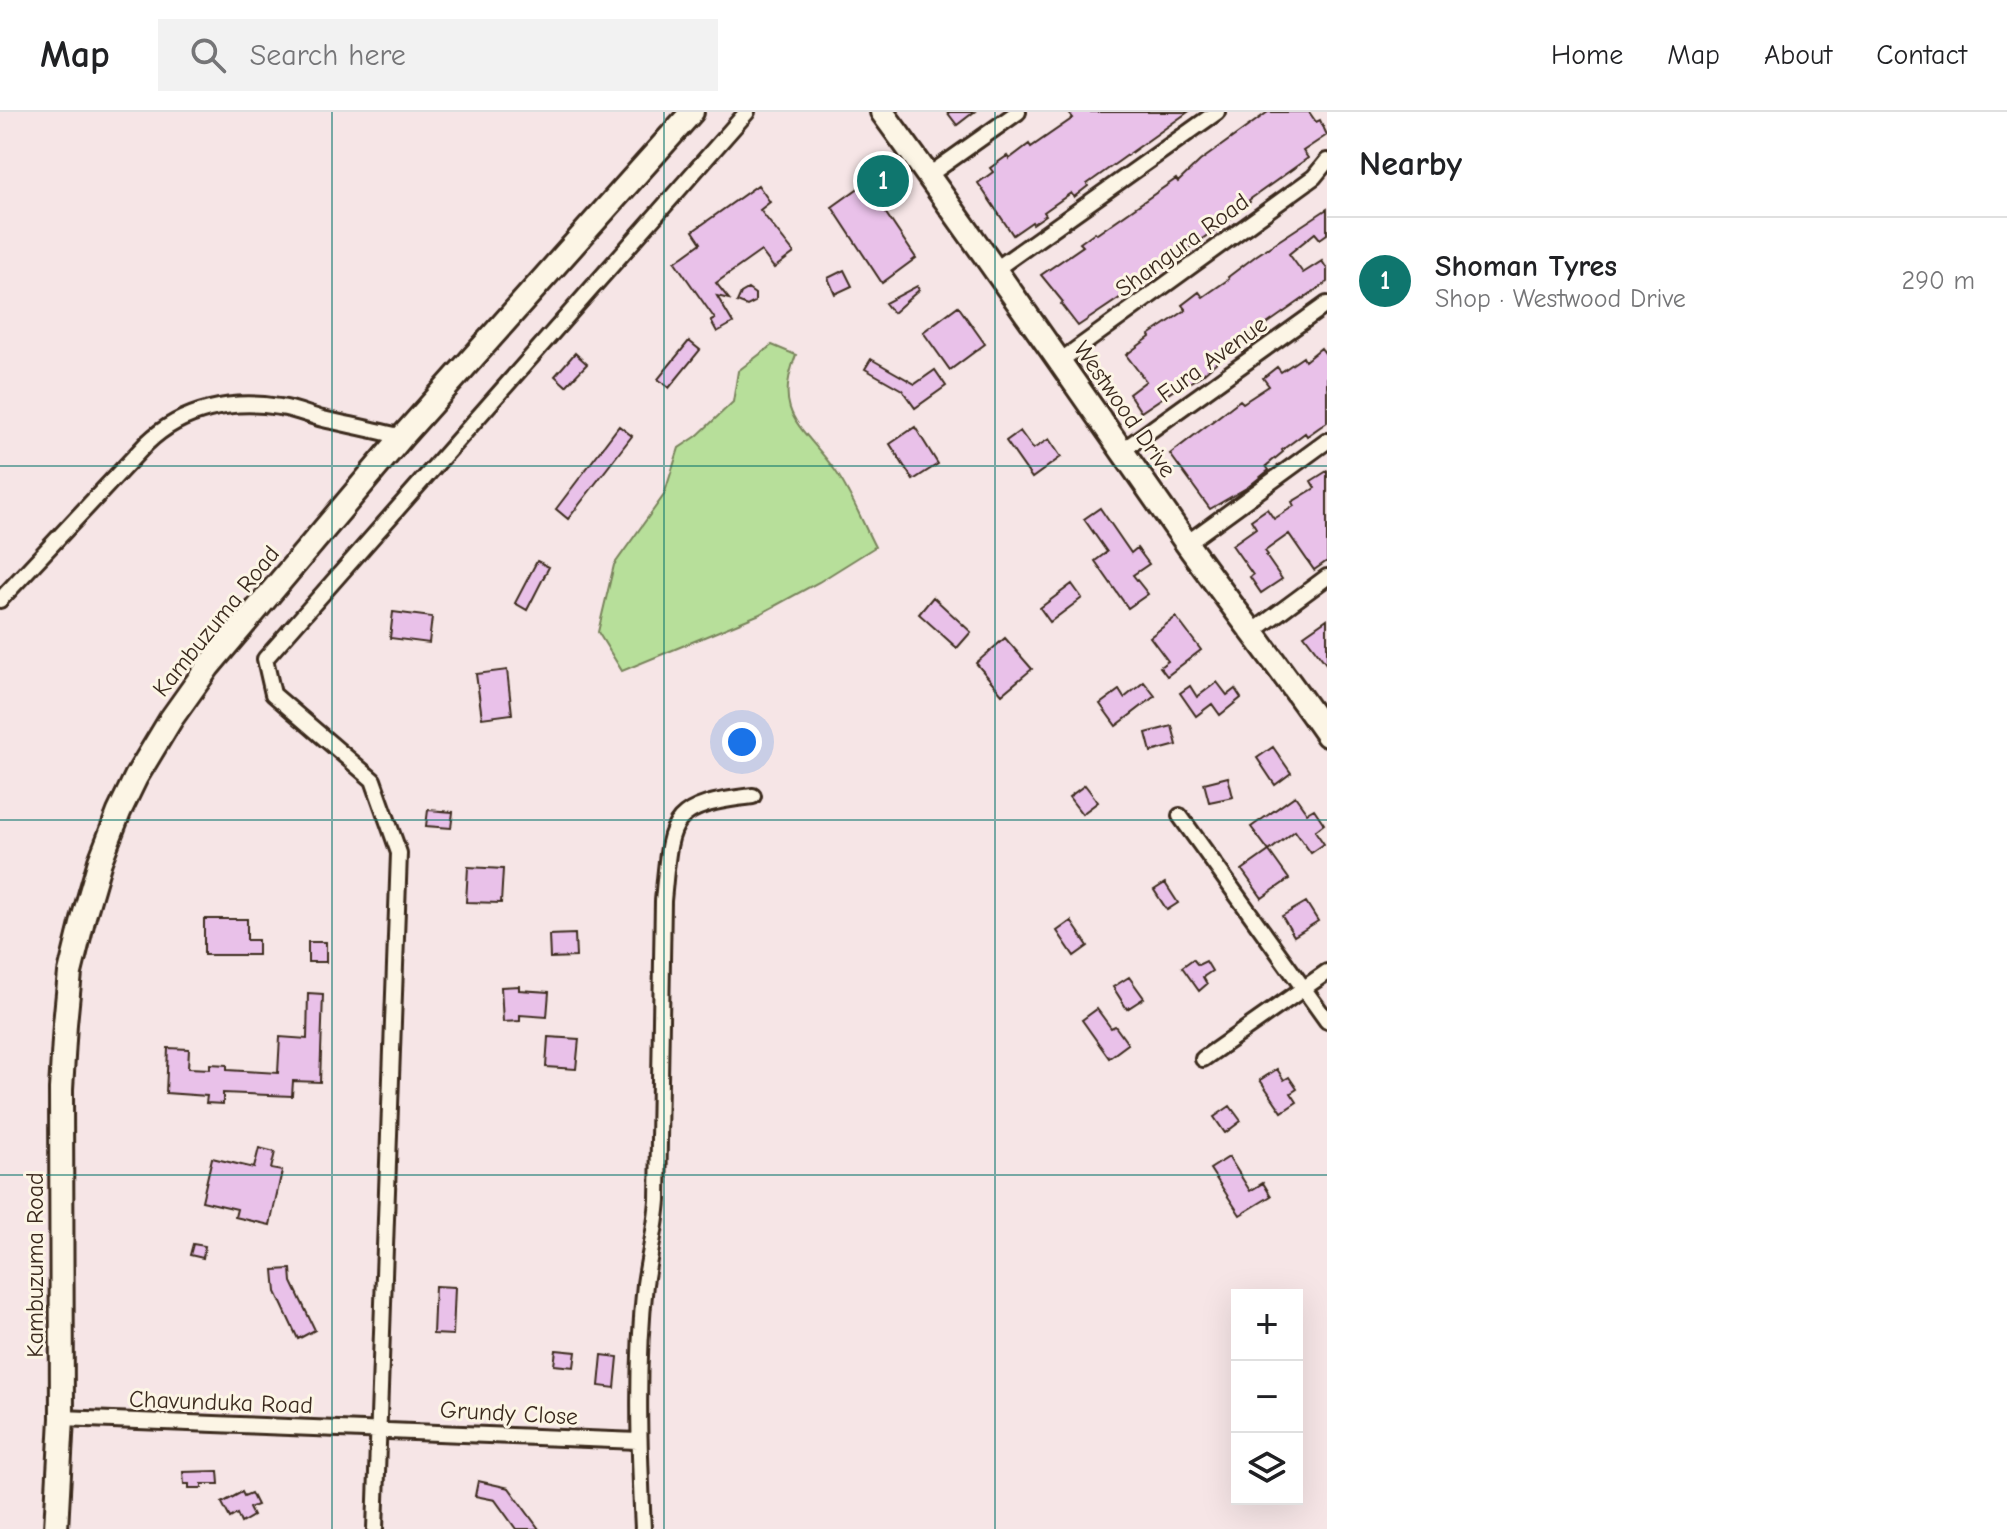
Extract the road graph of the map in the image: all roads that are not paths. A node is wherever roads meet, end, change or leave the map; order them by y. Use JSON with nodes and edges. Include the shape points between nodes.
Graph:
{"nodes":[{"id":1,"x":692,"y":112,"type":"edge"},
{"id":2,"x":747,"y":112,"type":"edge"},
{"id":3,"x":882,"y":112,"type":"edge"},
{"id":4,"x":1018,"y":112,"type":"edge"},
{"id":5,"x":1217,"y":112,"type":"edge"},
{"id":6,"x":1327,"y":161,"type":"edge"},
{"id":7,"x":929,"y":175,"type":"junction"},
{"id":8,"x":996,"y":269,"type":"junction"},
{"id":9,"x":1327,"y":304,"type":"edge"},
{"id":10,"x":1060,"y":361,"type":"junction"},
{"id":11,"x":402,"y":437,"type":"junction"},
{"id":12,"x":1327,"y":441,"type":"edge"},
{"id":13,"x":1123,"y":450,"type":"junction"},
{"id":14,"x":1187,"y":543,"type":"junction"},
{"id":15,"x":1327,"y":577,"type":"edge"},
{"id":16,"x":0,"y":600,"type":"edge"},
{"id":17,"x":1254,"y":631,"type":"junction"},
{"id":18,"x":1324,"y":723,"type":"edge"},
{"id":19,"x":753,"y":796,"type":"dead end"},
{"id":20,"x":1180,"y":816,"type":"dead end"},
{"id":21,"x":1327,"y":972,"type":"edge"},
{"id":22,"x":1303,"y":989,"type":"junction"},
{"id":23,"x":1327,"y":1021,"type":"edge"},
{"id":24,"x":1203,"y":1059,"type":"dead end"},
{"id":25,"x":62,"y":1418,"type":"junction"},
{"id":26,"x":378,"y":1429,"type":"junction"},
{"id":27,"x":638,"y":1441,"type":"junction"},
{"id":28,"x":56,"y":1529,"type":"edge"},
{"id":29,"x":375,"y":1529,"type":"edge"},
{"id":30,"x":643,"y":1529,"type":"edge"}],
"edges":[{"from":1,"to":11,"type":"main road","name":"Kambuzuma Road"},
{"from":2,"to":26,"type":"street","via":[[265,659],[273,694],[373,780],[399,853]]},
{"from":3,"to":7,"type":"main road","name":"Westwood Drive"},
{"from":4,"to":7,"type":"street"},
{"from":5,"to":8,"type":"street"},
{"from":6,"to":10,"type":"street","name":"Shangura Road","via":[[1314,177]]},
{"from":7,"to":8,"type":"main road","name":"Westwood Drive"},
{"from":8,"to":10,"type":"main road","name":"Westwood Drive"},
{"from":9,"to":13,"type":"street","name":"Fura Avenue"},
{"from":10,"to":13,"type":"main road","name":"Westwood Drive"},
{"from":11,"to":16,"type":"street","via":[[283,407],[230,406],[181,417],[147,443]]},
{"from":11,"to":25,"type":"main road","name":"Kambuzuma Road","via":[[189,692],[136,777],[100,861],[70,973],[65,1024]]},
{"from":12,"to":14,"type":"street"},
{"from":13,"to":14,"type":"main road","name":"Westwood Drive"},
{"from":14,"to":17,"type":"main road","name":"Westwood Drive"},
{"from":15,"to":17,"type":"street"},
{"from":17,"to":18,"type":"main road","name":"Westwood Drive"},
{"from":19,"to":27,"type":"street","via":[[701,804],[684,814],[673,830],[668,855],[658,1200],[646,1283]]},
{"from":20,"to":22,"type":"street"},
{"from":21,"to":22,"type":"street"},
{"from":22,"to":23,"type":"street"},
{"from":22,"to":24,"type":"street"},
{"from":25,"to":26,"type":"street","name":"Chavunduka Road"},
{"from":25,"to":28,"type":"main road","name":"Kambuzuma Road"},
{"from":26,"to":27,"type":"street","name":"Grundy Close"},
{"from":26,"to":29,"type":"street"},
{"from":27,"to":30,"type":"street"}]}
